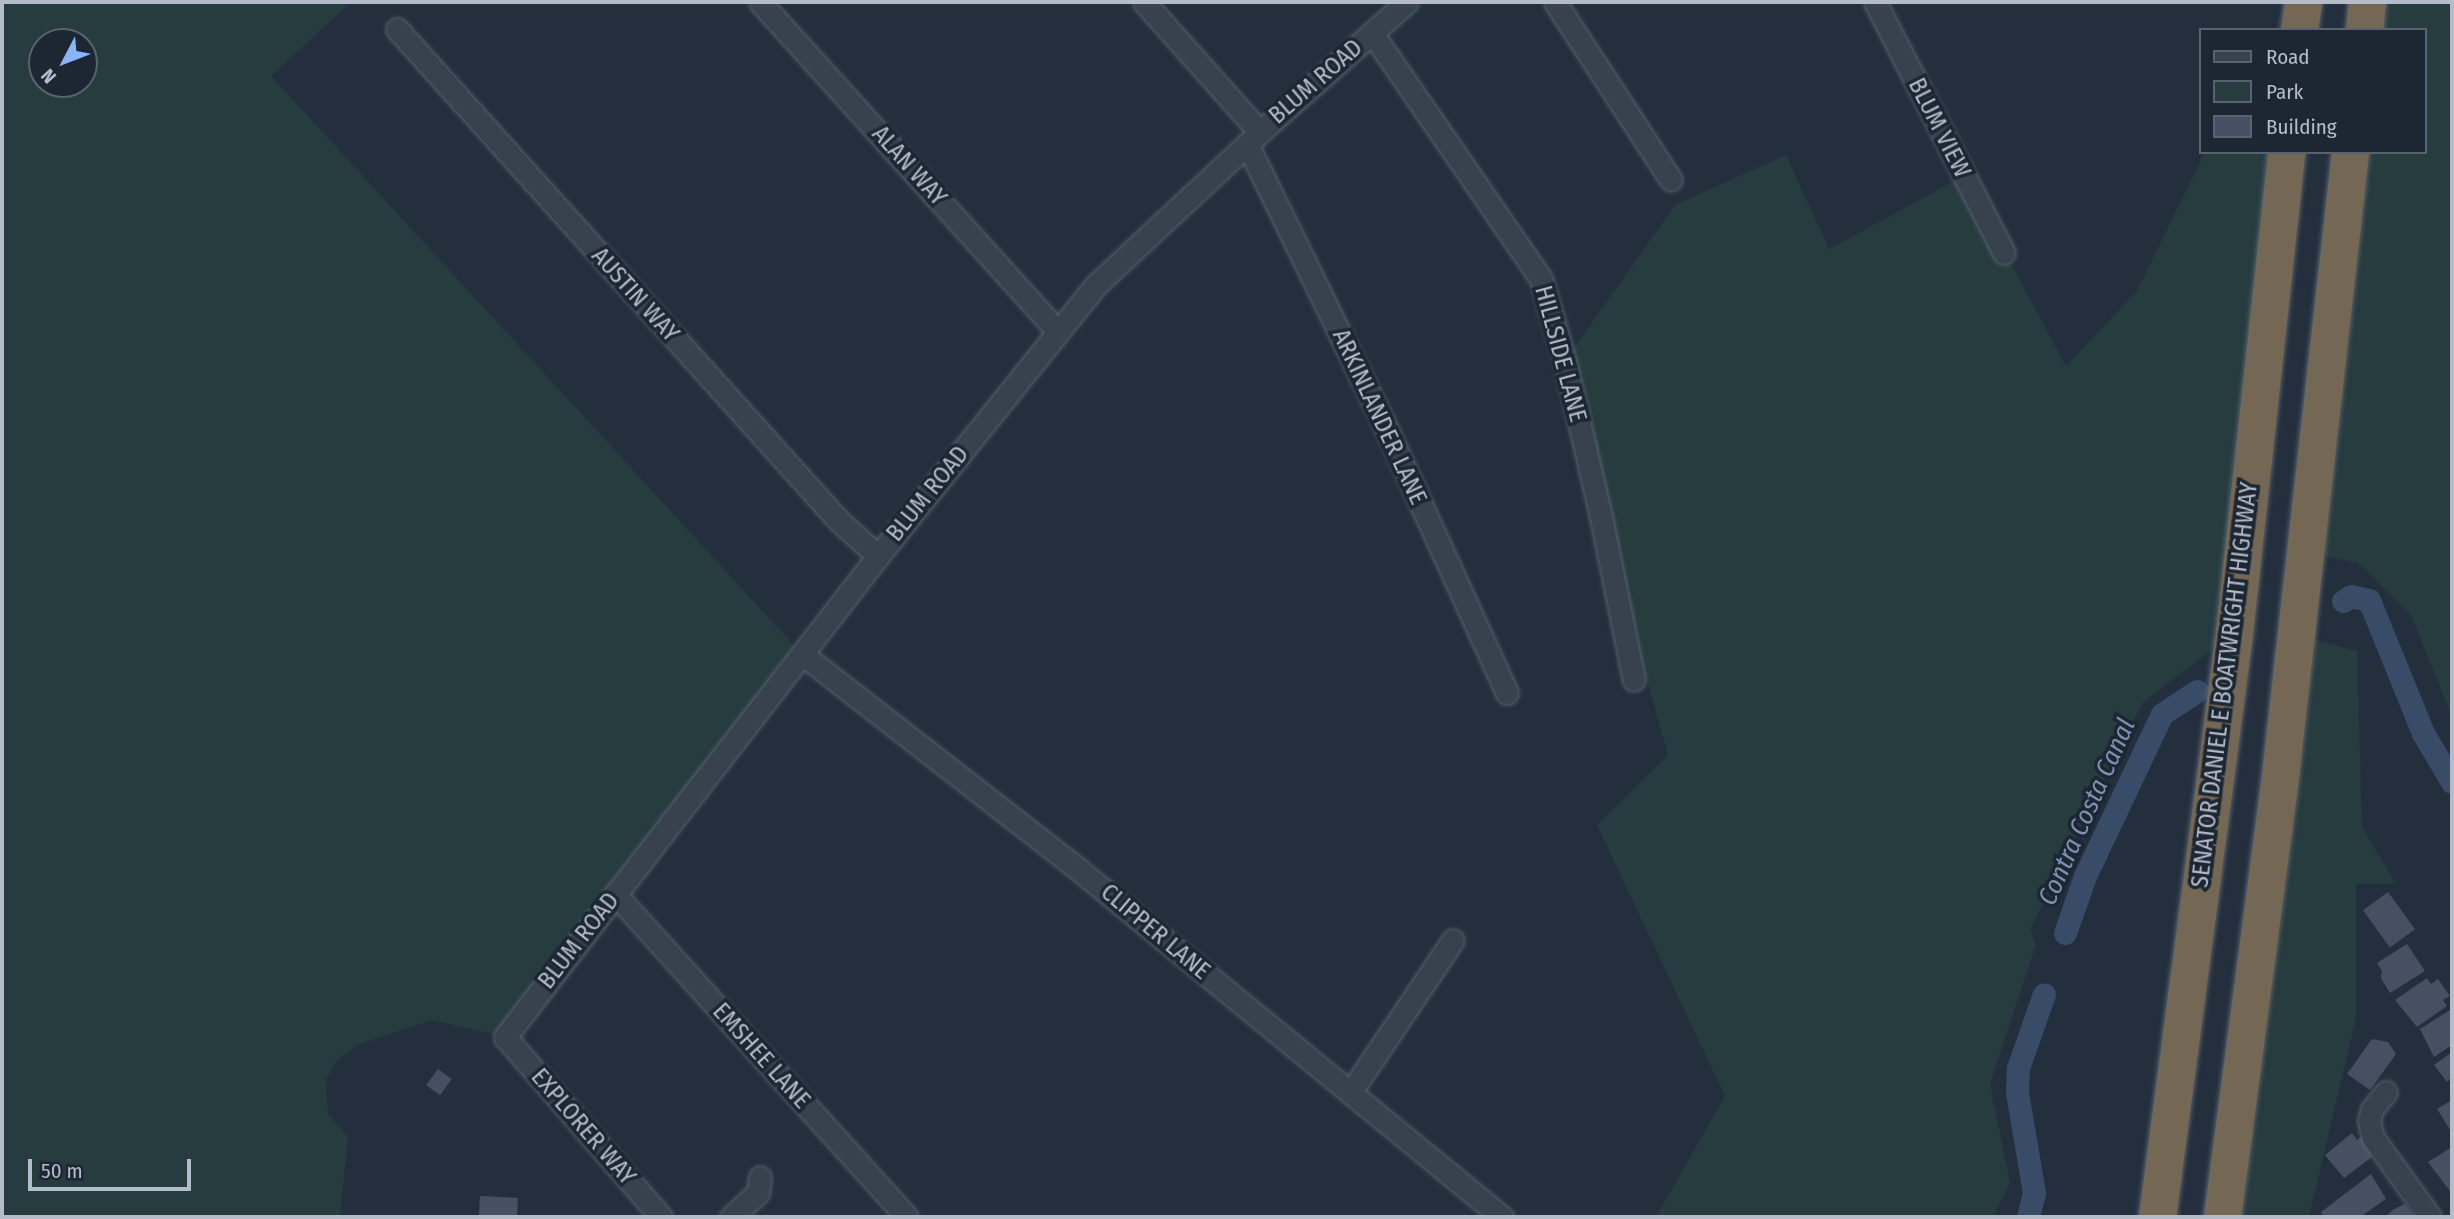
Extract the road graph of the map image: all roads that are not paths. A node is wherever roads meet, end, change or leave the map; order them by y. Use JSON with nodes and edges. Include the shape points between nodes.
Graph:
{"nodes":[{"id":1,"x":760,"y":2,"type":"edge"},
{"id":2,"x":1144,"y":2,"type":"edge"},
{"id":3,"x":1407,"y":2,"type":"edge"},
{"id":4,"x":1555,"y":2,"type":"edge"},
{"id":5,"x":1875,"y":2,"type":"edge"},
{"id":6,"x":2303,"y":2,"type":"edge"},
{"id":7,"x":2367,"y":2,"type":"edge"},
{"id":8,"x":2300,"y":28,"type":"edge"},
{"id":9,"x":2364,"y":28,"type":"edge"},
{"id":10,"x":397,"y":29,"type":"dead end"},
{"id":11,"x":1372,"y":33,"type":"junction"},
{"id":12,"x":1254,"y":138,"type":"junction"},
{"id":13,"x":2286,"y":154,"type":"edge"},
{"id":14,"x":2350,"y":154,"type":"edge"},
{"id":15,"x":1671,"y":180,"type":"dead end"},
{"id":16,"x":2004,"y":253,"type":"dead end"},
{"id":17,"x":1057,"y":331,"type":"junction"},
{"id":18,"x":878,"y":556,"type":"junction"},
{"id":19,"x":802,"y":654,"type":"junction"},
{"id":20,"x":1634,"y":680,"type":"dead end"},
{"id":21,"x":1507,"y":693,"type":"dead end"},
{"id":22,"x":615,"y":894,"type":"junction"},
{"id":23,"x":1453,"y":940,"type":"dead end"},
{"id":24,"x":505,"y":1037,"type":"joint"},
{"id":25,"x":2386,"y":1092,"type":"dead end"},
{"id":26,"x":1350,"y":1093,"type":"junction"},
{"id":27,"x":760,"y":1177,"type":"dead end"},
{"id":28,"x":661,"y":1217,"type":"edge"},
{"id":29,"x":731,"y":1217,"type":"edge"},
{"id":30,"x":907,"y":1217,"type":"edge"},
{"id":31,"x":1502,"y":1217,"type":"edge"},
{"id":32,"x":2157,"y":1217,"type":"edge"},
{"id":33,"x":2222,"y":1217,"type":"edge"},
{"id":34,"x":2430,"y":1217,"type":"edge"}],
"edges":[{"from":1,"to":17,"type":"street","name":"ALAN WAY"},
{"from":2,"to":12,"type":"street","name":"ARKINLANDER LANE"},
{"from":3,"to":11,"type":"street","name":"BLUM ROAD"},
{"from":4,"to":15,"type":"street"},
{"from":5,"to":16,"type":"street","name":"BLUM VIEW"},
{"from":6,"to":8,"type":"highway"},
{"from":7,"to":9,"type":"highway"},
{"from":10,"to":18,"type":"street","name":"AUSTIN WAY","via":[[839,521]]},
{"from":11,"to":12,"type":"street","name":"BLUM ROAD"},
{"from":11,"to":20,"type":"street","name":"HILLSIDE LANE","via":[[1541,279],[1565,361]]},
{"from":12,"to":17,"type":"street","name":"BLUM ROAD","via":[[1138,243]]},
{"from":12,"to":21,"type":"street","name":"ARKINLANDER LANE"},
{"from":13,"to":32,"type":"highway","name":"SENATOR DANIEL E BOATWRIGHT HIGHWAY","via":[[2234,633]]},
{"from":14,"to":33,"type":"highway","via":[[2280,776]]},
{"from":17,"to":18,"type":"street","name":"BLUM ROAD"},
{"from":18,"to":19,"type":"street","name":"BLUM ROAD"},
{"from":19,"to":22,"type":"street","name":"BLUM ROAD"},
{"from":19,"to":26,"type":"street","name":"CLIPPER LANE","via":[[1078,869]]},
{"from":22,"to":24,"type":"street","name":"BLUM ROAD"},
{"from":22,"to":30,"type":"street","name":"EMSHEE LANE"},
{"from":23,"to":26,"type":"street"},
{"from":24,"to":28,"type":"street","name":"EXPLORER WAY"},
{"from":25,"to":34,"type":"street","via":[[2372,1109],[2373,1138]]},
{"from":26,"to":31,"type":"street","name":"CLIPPER LANE"},
{"from":27,"to":29,"type":"street","via":[[758,1193]]}]}
